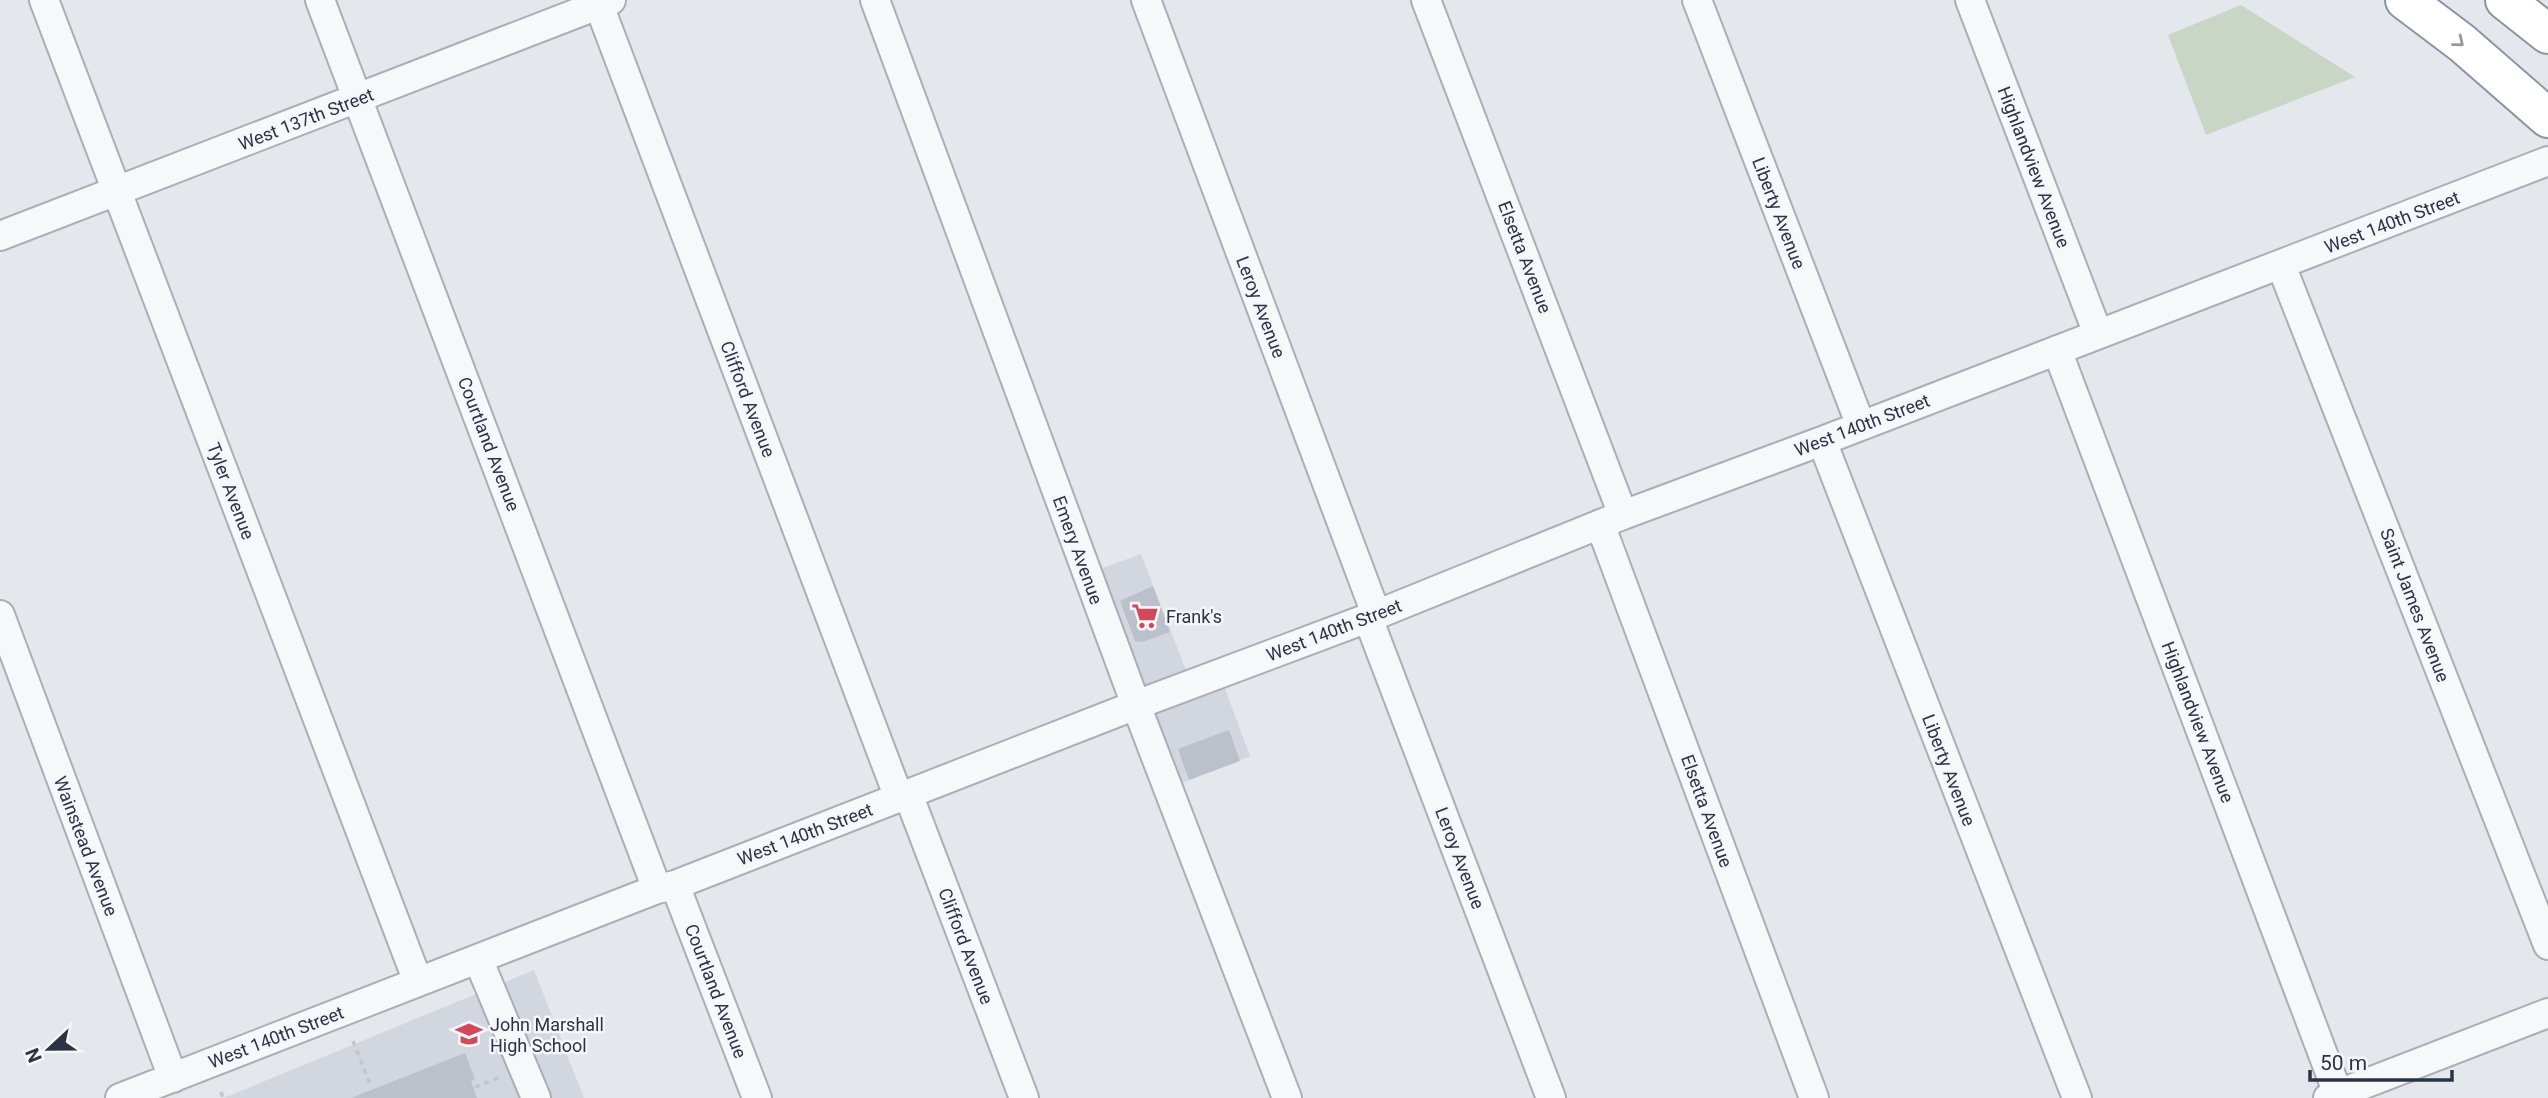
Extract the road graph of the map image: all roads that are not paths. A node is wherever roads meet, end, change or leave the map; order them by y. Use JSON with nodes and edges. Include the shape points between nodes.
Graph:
{"nodes":[{"id":1,"x":44,"y":0,"type":"edge"},
{"id":2,"x":320,"y":0,"type":"edge"},
{"id":3,"x":875,"y":0,"type":"edge"},
{"id":4,"x":1146,"y":0,"type":"edge"},
{"id":5,"x":1426,"y":0,"type":"edge"},
{"id":6,"x":1697,"y":0,"type":"edge"},
{"id":7,"x":1970,"y":0,"type":"edge"},
{"id":8,"x":2405,"y":0,"type":"edge"},
{"id":9,"x":2505,"y":0,"type":"edge"},
{"id":10,"x":603,"y":2,"type":"edge"},
{"id":11,"x":2548,"y":33,"type":"edge"},
{"id":12,"x":357,"y":99,"type":"junction"},
{"id":13,"x":2548,"y":117,"type":"edge"},
{"id":14,"x":2548,"y":161,"type":"edge"},
{"id":15,"x":117,"y":192,"type":"junction"},
{"id":16,"x":0,"y":236,"type":"edge"},
{"id":17,"x":2281,"y":265,"type":"junction"},
{"id":18,"x":2098,"y":334,"type":"junction"},
{"id":19,"x":2057,"y":350,"type":"junction"},
{"id":20,"x":1861,"y":426,"type":"junction"},
{"id":21,"x":1822,"y":442,"type":"junction"},
{"id":22,"x":1612,"y":520,"type":"junction"},
{"id":23,"x":0,"y":615,"type":"edge"},
{"id":24,"x":1372,"y":616,"type":"junction"},
{"id":25,"x":1136,"y":705,"type":"junction"},
{"id":26,"x":903,"y":796,"type":"junction"},
{"id":27,"x":666,"y":887,"type":"junction"},
{"id":28,"x":2548,"y":945,"type":"edge"},
{"id":29,"x":478,"y":959,"type":"junction"},
{"id":30,"x":418,"y":982,"type":"junction"},
{"id":31,"x":2548,"y":1013,"type":"edge"},
{"id":32,"x":173,"y":1078,"type":"junction"},
{"id":33,"x":2333,"y":1096,"type":"edge"},
{"id":34,"x":120,"y":1098,"type":"edge"},
{"id":35,"x":536,"y":1098,"type":"edge"},
{"id":36,"x":757,"y":1098,"type":"edge"},
{"id":37,"x":1024,"y":1098,"type":"edge"},
{"id":38,"x":1287,"y":1098,"type":"edge"},
{"id":39,"x":1551,"y":1098,"type":"edge"},
{"id":40,"x":1814,"y":1098,"type":"edge"},
{"id":41,"x":2077,"y":1098,"type":"edge"}],
"edges":[{"from":1,"to":15,"type":"street","name":"Tyler Avenue"},
{"from":2,"to":12,"type":"street","name":"Courtland Avenue"},
{"from":3,"to":25,"type":"street","name":"Emery Avenue"},
{"from":4,"to":24,"type":"street","name":"Leroy Avenue"},
{"from":5,"to":22,"type":"street","name":"Elsetta Avenue"},
{"from":6,"to":20,"type":"street","name":"Liberty Avenue"},
{"from":7,"to":18,"type":"street","name":"Highlandview Avenue"},
{"from":8,"to":13,"type":"highway","one_way":true},
{"from":9,"to":11,"type":"highway"},
{"from":10,"to":12,"type":"street","name":"West 137th Street"},
{"from":10,"to":26,"type":"street","name":"Clifford Avenue"},
{"from":12,"to":15,"type":"street","name":"West 137th Street"},
{"from":12,"to":27,"type":"street","name":"Courtland Avenue"},
{"from":14,"to":17,"type":"street","name":"West 140th Street"},
{"from":15,"to":16,"type":"street","name":"West 137th Street"},
{"from":15,"to":30,"type":"street","name":"Tyler Avenue"},
{"from":17,"to":18,"type":"street","name":"West 140th Street"},
{"from":17,"to":28,"type":"street","name":"Saint James Avenue"},
{"from":18,"to":19,"type":"street","name":"West 140th Street"},
{"from":19,"to":20,"type":"street","name":"West 140th Street"},
{"from":19,"to":33,"type":"street","name":"Highlandview Avenue"},
{"from":20,"to":21,"type":"street","name":"West 140th Street"},
{"from":21,"to":22,"type":"street","name":"West 140th Street"},
{"from":21,"to":41,"type":"street","name":"Liberty Avenue"},
{"from":22,"to":24,"type":"street","name":"West 140th Street"},
{"from":22,"to":40,"type":"street","name":"Elsetta Avenue"},
{"from":23,"to":32,"type":"street","name":"Wainstead Avenue"},
{"from":24,"to":25,"type":"street","name":"West 140th Street"},
{"from":24,"to":39,"type":"street","name":"Leroy Avenue"},
{"from":25,"to":26,"type":"street","name":"West 140th Street"},
{"from":25,"to":38,"type":"street","name":"Emery Avenue"},
{"from":26,"to":27,"type":"street","name":"West 140th Street"},
{"from":26,"to":37,"type":"street","name":"Clifford Avenue"},
{"from":27,"to":29,"type":"street","name":"West 140th Street"},
{"from":27,"to":36,"type":"street","name":"Courtland Avenue"},
{"from":29,"to":30,"type":"street","name":"West 140th Street"},
{"from":29,"to":35,"type":"street"},
{"from":30,"to":32,"type":"street","name":"West 140th Street"},
{"from":31,"to":33,"type":"street"},
{"from":32,"to":34,"type":"street","name":"West 140th Street"}]}
